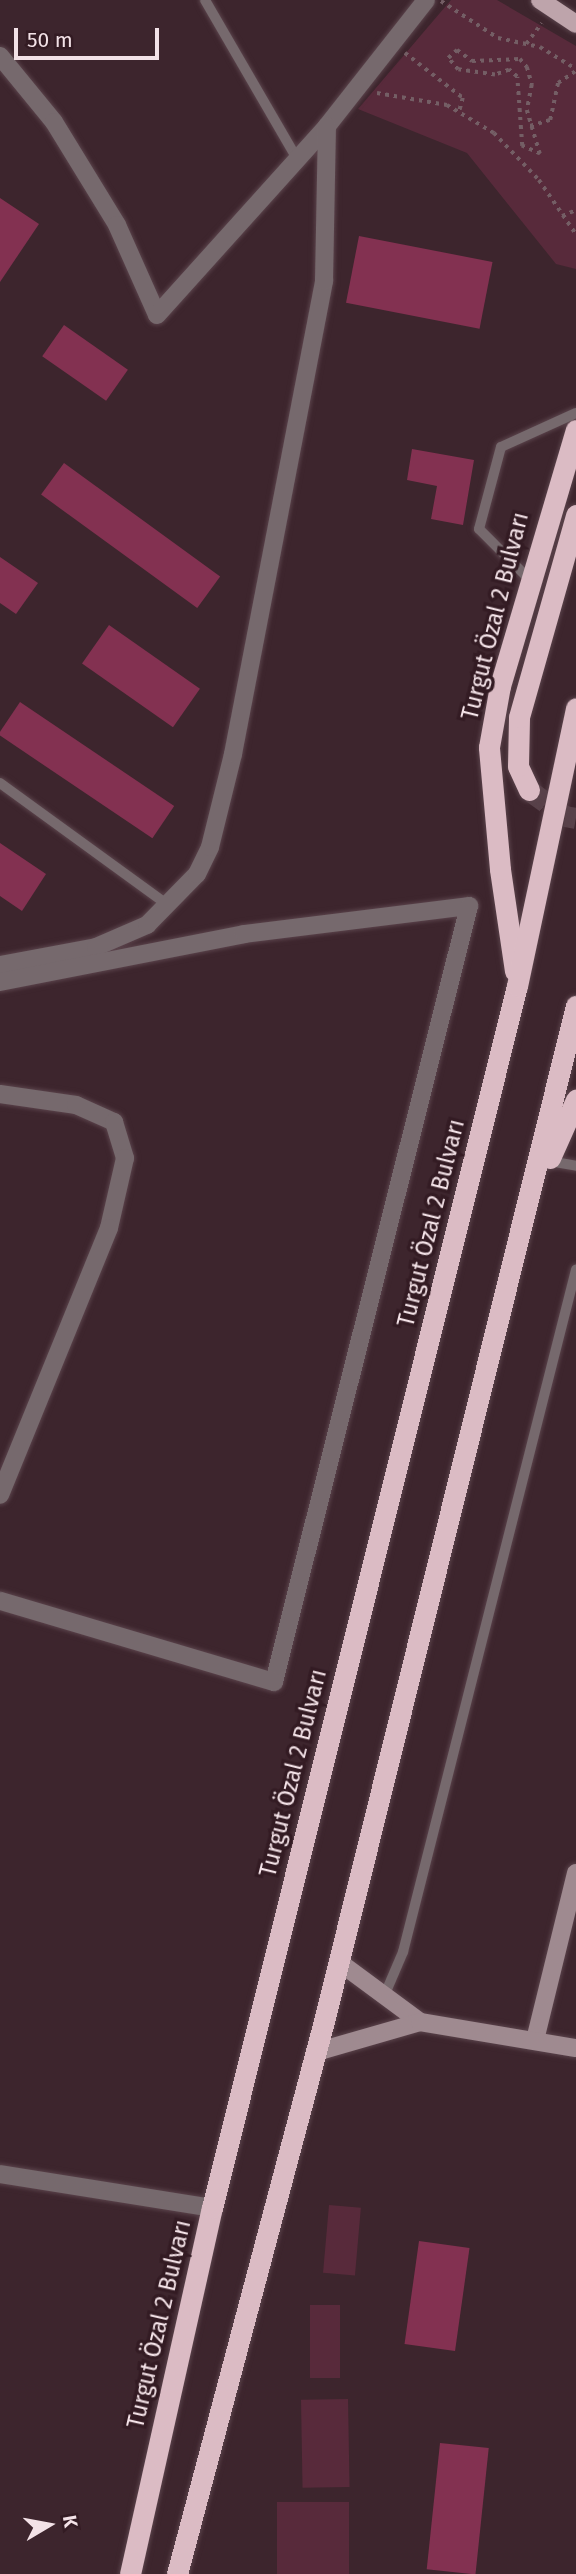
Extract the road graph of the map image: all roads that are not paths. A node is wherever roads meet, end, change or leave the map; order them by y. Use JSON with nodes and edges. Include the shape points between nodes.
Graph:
{"nodes":[{"id":1,"x":205,"y":0,"type":"edge"},
{"id":2,"x":540,"y":0,"type":"edge"},
{"id":3,"x":426,"y":1,"type":"edge"},
{"id":4,"x":576,"y":24,"type":"edge"},
{"id":5,"x":0,"y":56,"type":"edge"},
{"id":6,"x":327,"y":126,"type":"junction"},
{"id":7,"x":297,"y":159,"type":"junction"},
{"id":8,"x":576,"y":413,"type":"edge"},
{"id":9,"x":576,"y":430,"type":"edge"},
{"id":10,"x":576,"y":515,"type":"edge"},
{"id":11,"x":530,"y":580,"type":"junction"},
{"id":12,"x":576,"y":708,"type":"edge"},
{"id":13,"x":0,"y":783,"type":"edge"},
{"id":14,"x":529,"y":790,"type":"tunnel mouth"},
{"id":15,"x":169,"y":906,"type":"junction"},
{"id":16,"x":0,"y":965,"type":"edge"},
{"id":17,"x":0,"y":982,"type":"edge"},
{"id":18,"x":517,"y":986,"type":"junction"},
{"id":19,"x":576,"y":1006,"type":"edge"},
{"id":20,"x":0,"y":1094,"type":"edge"},
{"id":21,"x":576,"y":1100,"type":"edge"},
{"id":22,"x":549,"y":1161,"type":"junction"},
{"id":23,"x":576,"y":1166,"type":"edge"},
{"id":24,"x":529,"y":1204,"type":"junction"},
{"id":25,"x":576,"y":1270,"type":"edge"},
{"id":26,"x":0,"y":1495,"type":"edge"},
{"id":27,"x":0,"y":1601,"type":"edge"},
{"id":28,"x":576,"y":1873,"type":"edge"},
{"id":29,"x":339,"y":1962,"type":"junction"},
{"id":30,"x":385,"y":1994,"type":"junction"},
{"id":31,"x":420,"y":2022,"type":"junction"},
{"id":32,"x":536,"y":2040,"type":"junction"},
{"id":33,"x":576,"y":2048,"type":"edge"},
{"id":34,"x":316,"y":2052,"type":"junction"},
{"id":35,"x":0,"y":2174,"type":"edge"},
{"id":36,"x":212,"y":2208,"type":"junction"},
{"id":37,"x":130,"y":2574,"type":"edge"},
{"id":38,"x":177,"y":2574,"type":"edge"}],
"edges":[{"from":1,"to":7,"type":"lane"},
{"from":2,"to":4,"type":"main road"},
{"from":3,"to":6,"type":"street"},
{"from":5,"to":7,"type":"street","via":[[54,122],[117,225],[157,315]]},
{"from":6,"to":7,"type":"street"},
{"from":6,"to":15,"type":"street","via":[[324,281],[233,754],[210,847],[197,874]]},
{"from":8,"to":11,"type":"lane","via":[[501,447],[479,529]]},
{"from":9,"to":11,"type":"highway","name":"Turgut Özal 2 Bulvarı"},
{"from":10,"to":14,"type":"highway","name":"Turgut Özal 2 Bulvarı","via":[[519,717],[518,766]]},
{"from":11,"to":18,"type":"highway","name":"Turgut Özal 2 Bulvarı","via":[[500,686],[489,747]]},
{"from":12,"to":18,"type":"highway","name":"Turgut Özal 2 Bulvarı"},
{"from":13,"to":15,"type":"lane"},
{"from":15,"to":16,"type":"street","via":[[122,938]]},
{"from":17,"to":27,"type":"street","via":[[244,934],[469,906],[274,1682]]},
{"from":18,"to":36,"type":"highway","name":"Turgut Özal 2 Bulvarı"},
{"from":19,"to":24,"type":"highway"},
{"from":20,"to":26,"type":"street","via":[[76,1105],[114,1122],[125,1158],[109,1228]]},
{"from":21,"to":22,"type":"highway"},
{"from":22,"to":23,"type":"lane"},
{"from":22,"to":24,"type":"highway"},
{"from":24,"to":29,"type":"highway"},
{"from":25,"to":30,"type":"lane","via":[[403,1952]]},
{"from":28,"to":32,"type":"street"},
{"from":29,"to":30,"type":"street"},
{"from":29,"to":34,"type":"highway"},
{"from":30,"to":31,"type":"street"},
{"from":31,"to":32,"type":"street"},
{"from":31,"to":34,"type":"street"},
{"from":32,"to":33,"type":"street"},
{"from":34,"to":38,"type":"highway"},
{"from":35,"to":36,"type":"street"},
{"from":36,"to":37,"type":"highway","name":"Turgut Özal 2 Bulvarı"}]}
